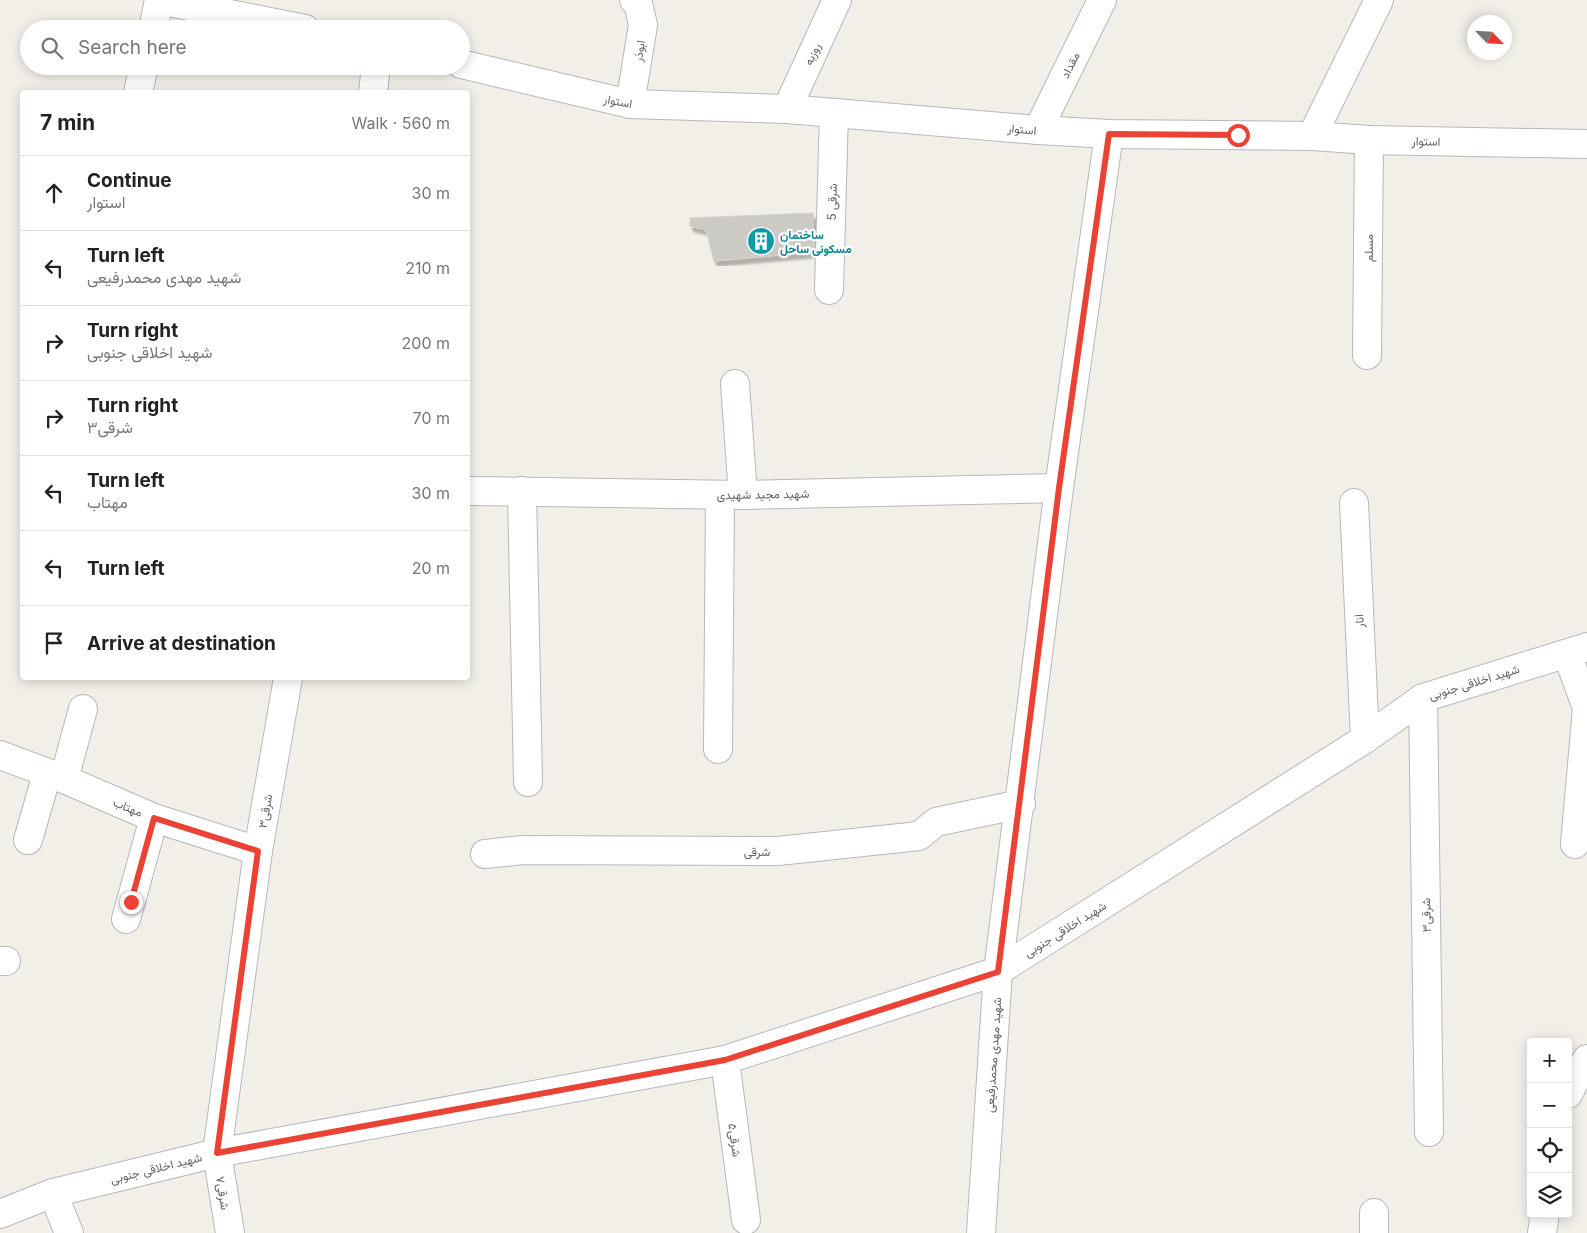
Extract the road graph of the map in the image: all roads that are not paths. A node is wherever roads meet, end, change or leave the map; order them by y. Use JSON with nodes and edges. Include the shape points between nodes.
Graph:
{"nodes":[{"id":1,"x":159,"y":0,"type":"edge"},
{"id":2,"x":634,"y":0,"type":"edge"},
{"id":3,"x":837,"y":0,"type":"edge"},
{"id":4,"x":1102,"y":0,"type":"edge"},
{"id":5,"x":1379,"y":0,"type":"edge"},
{"id":6,"x":155,"y":20,"type":"edge"},
{"id":7,"x":260,"y":20,"type":"edge"},
{"id":8,"x":470,"y":66,"type":"edge"},
{"id":9,"x":142,"y":75,"type":"edge"},
{"id":10,"x":375,"y":75,"type":"edge"},
{"id":11,"x":138,"y":90,"type":"edge"},
{"id":12,"x":373,"y":90,"type":"edge"},
{"id":13,"x":630,"y":104,"type":"junction"},
{"id":14,"x":787,"y":109,"type":"junction"},
{"id":15,"x":834,"y":113,"type":"junction"},
{"id":16,"x":1038,"y":130,"type":"junction"},
{"id":17,"x":1109,"y":134,"type":"junction"},
{"id":18,"x":1312,"y":136,"type":"junction"},
{"id":19,"x":1583,"y":136,"type":"edge"},
{"id":20,"x":1369,"y":140,"type":"junction"},
{"id":21,"x":829,"y":290,"type":"dead end"},
{"id":22,"x":1367,"y":355,"type":"dead end"},
{"id":23,"x":735,"y":384,"type":"dead end"},
{"id":24,"x":1059,"y":488,"type":"junction"},
{"id":25,"x":522,"y":491,"type":"junction"},
{"id":26,"x":470,"y":492,"type":"edge"},
{"id":27,"x":732,"y":495,"type":"junction"},
{"id":28,"x":1354,"y":503,"type":"dead end"},
{"id":29,"x":1577,"y":651,"type":"edge"},
{"id":30,"x":288,"y":680,"type":"edge"},
{"id":31,"x":1423,"y":698,"type":"junction"},
{"id":32,"x":83,"y":708,"type":"dead end"},
{"id":33,"x":1364,"y":739,"type":"junction"},
{"id":34,"x":718,"y":749,"type":"dead end"},
{"id":35,"x":0,"y":755,"type":"edge"},
{"id":36,"x":55,"y":777,"type":"junction"},
{"id":37,"x":528,"y":782,"type":"dead end"},
{"id":38,"x":1021,"y":804,"type":"junction"},
{"id":39,"x":154,"y":818,"type":"junction"},
{"id":40,"x":28,"y":840,"type":"dead end"},
{"id":41,"x":1574,"y":844,"type":"dead end"},
{"id":42,"x":258,"y":851,"type":"junction"},
{"id":43,"x":485,"y":854,"type":"dead end"},
{"id":44,"x":126,"y":919,"type":"dead end"},
{"id":45,"x":998,"y":972,"type":"junction"},
{"id":46,"x":1587,"y":1059,"type":"edge"},
{"id":47,"x":725,"y":1060,"type":"junction"},
{"id":48,"x":1572,"y":1087,"type":"edge"},
{"id":49,"x":1429,"y":1132,"type":"dead end"},
{"id":50,"x":217,"y":1153,"type":"junction"},
{"id":51,"x":53,"y":1193,"type":"junction"},
{"id":52,"x":0,"y":1214,"type":"edge"},
{"id":53,"x":1544,"y":1218,"type":"edge"},
{"id":54,"x":746,"y":1220,"type":"dead end"},
{"id":55,"x":68,"y":1233,"type":"edge"},
{"id":56,"x":230,"y":1233,"type":"edge"},
{"id":57,"x":981,"y":1233,"type":"edge"},
{"id":58,"x":1542,"y":1233,"type":"edge"}],
"edges":[{"from":1,"to":6,"type":"street"},
{"from":1,"to":7,"type":"street"},
{"from":2,"to":13,"type":"street","name":"ابوذر","via":[[638,3],[643,25]]},
{"from":3,"to":14,"type":"street","name":"روزبه"},
{"from":4,"to":16,"type":"street","name":"مقداد"},
{"from":5,"to":18,"type":"street"},
{"from":8,"to":13,"type":"street","name":"استوار"},
{"from":9,"to":11,"type":"street"},
{"from":10,"to":12,"type":"street"},
{"from":13,"to":14,"type":"street","name":"استوار"},
{"from":14,"to":15,"type":"street","name":"استوار"},
{"from":15,"to":16,"type":"street","name":"استوار"},
{"from":15,"to":21,"type":"street","name":"شرقی 5"},
{"from":16,"to":17,"type":"street","name":"استوار"},
{"from":17,"to":18,"type":"street","name":"استوار"},
{"from":17,"to":24,"type":"street","name":"شهید مهدی محمدرفیعی"},
{"from":18,"to":20,"type":"street","name":"استوار"},
{"from":19,"to":20,"type":"street","name":"استوار"},
{"from":20,"to":22,"type":"street","name":"مسلم"},
{"from":23,"to":27,"type":"street"},
{"from":24,"to":27,"type":"street","name":"شهید مجید شهیدی"},
{"from":24,"to":38,"type":"street","name":"شهید مهدی محمدرفیعی"},
{"from":25,"to":26,"type":"street","name":"شهید مجید شهیدی"},
{"from":25,"to":27,"type":"street","name":"شهید مجید شهیدی"},
{"from":25,"to":37,"type":"street"},
{"from":27,"to":34,"type":"street"},
{"from":28,"to":33,"type":"street","name":"انار"},
{"from":29,"to":31,"type":"street","name":"شهید اخلاقی جنوبی"},
{"from":29,"to":41,"type":"street","via":[[1587,708]]},
{"from":30,"to":42,"type":"street","name":"شرقی۳"},
{"from":31,"to":33,"type":"street","name":"شهید اخلاقی جنوبی"},
{"from":31,"to":49,"type":"street","name":"شرقی۳"},
{"from":32,"to":36,"type":"street"},
{"from":33,"to":45,"type":"street","name":"شهید اخلاقی جنوبی"},
{"from":35,"to":36,"type":"street","name":"مهتاب"},
{"from":36,"to":39,"type":"street","name":"مهتاب"},
{"from":36,"to":40,"type":"street"},
{"from":38,"to":43,"type":"street","name":"شرقی","via":[[936,822],[919,836],[778,851],[524,850]]},
{"from":38,"to":45,"type":"street","name":"شهید مهدی محمدرفیعی"},
{"from":39,"to":42,"type":"street","name":"مهتاب"},
{"from":39,"to":44,"type":"street"},
{"from":42,"to":50,"type":"street","name":"شرقی۳"},
{"from":45,"to":47,"type":"street","name":"شهید اخلاقی جنوبی"},
{"from":45,"to":57,"type":"street","name":"شهید مهدی محمدرفیعی"},
{"from":46,"to":48,"type":"street"},
{"from":47,"to":50,"type":"street","name":"شهید اخلاقی جنوبی"},
{"from":47,"to":54,"type":"street","name":"شرقی۵"},
{"from":50,"to":51,"type":"street","name":"شهید اخلاقی جنوبی"},
{"from":50,"to":56,"type":"street","name":"شرقی۷"},
{"from":51,"to":52,"type":"street","name":"شهید اخلاقی جنوبی"},
{"from":51,"to":55,"type":"street"},
{"from":53,"to":58,"type":"street"}]}
